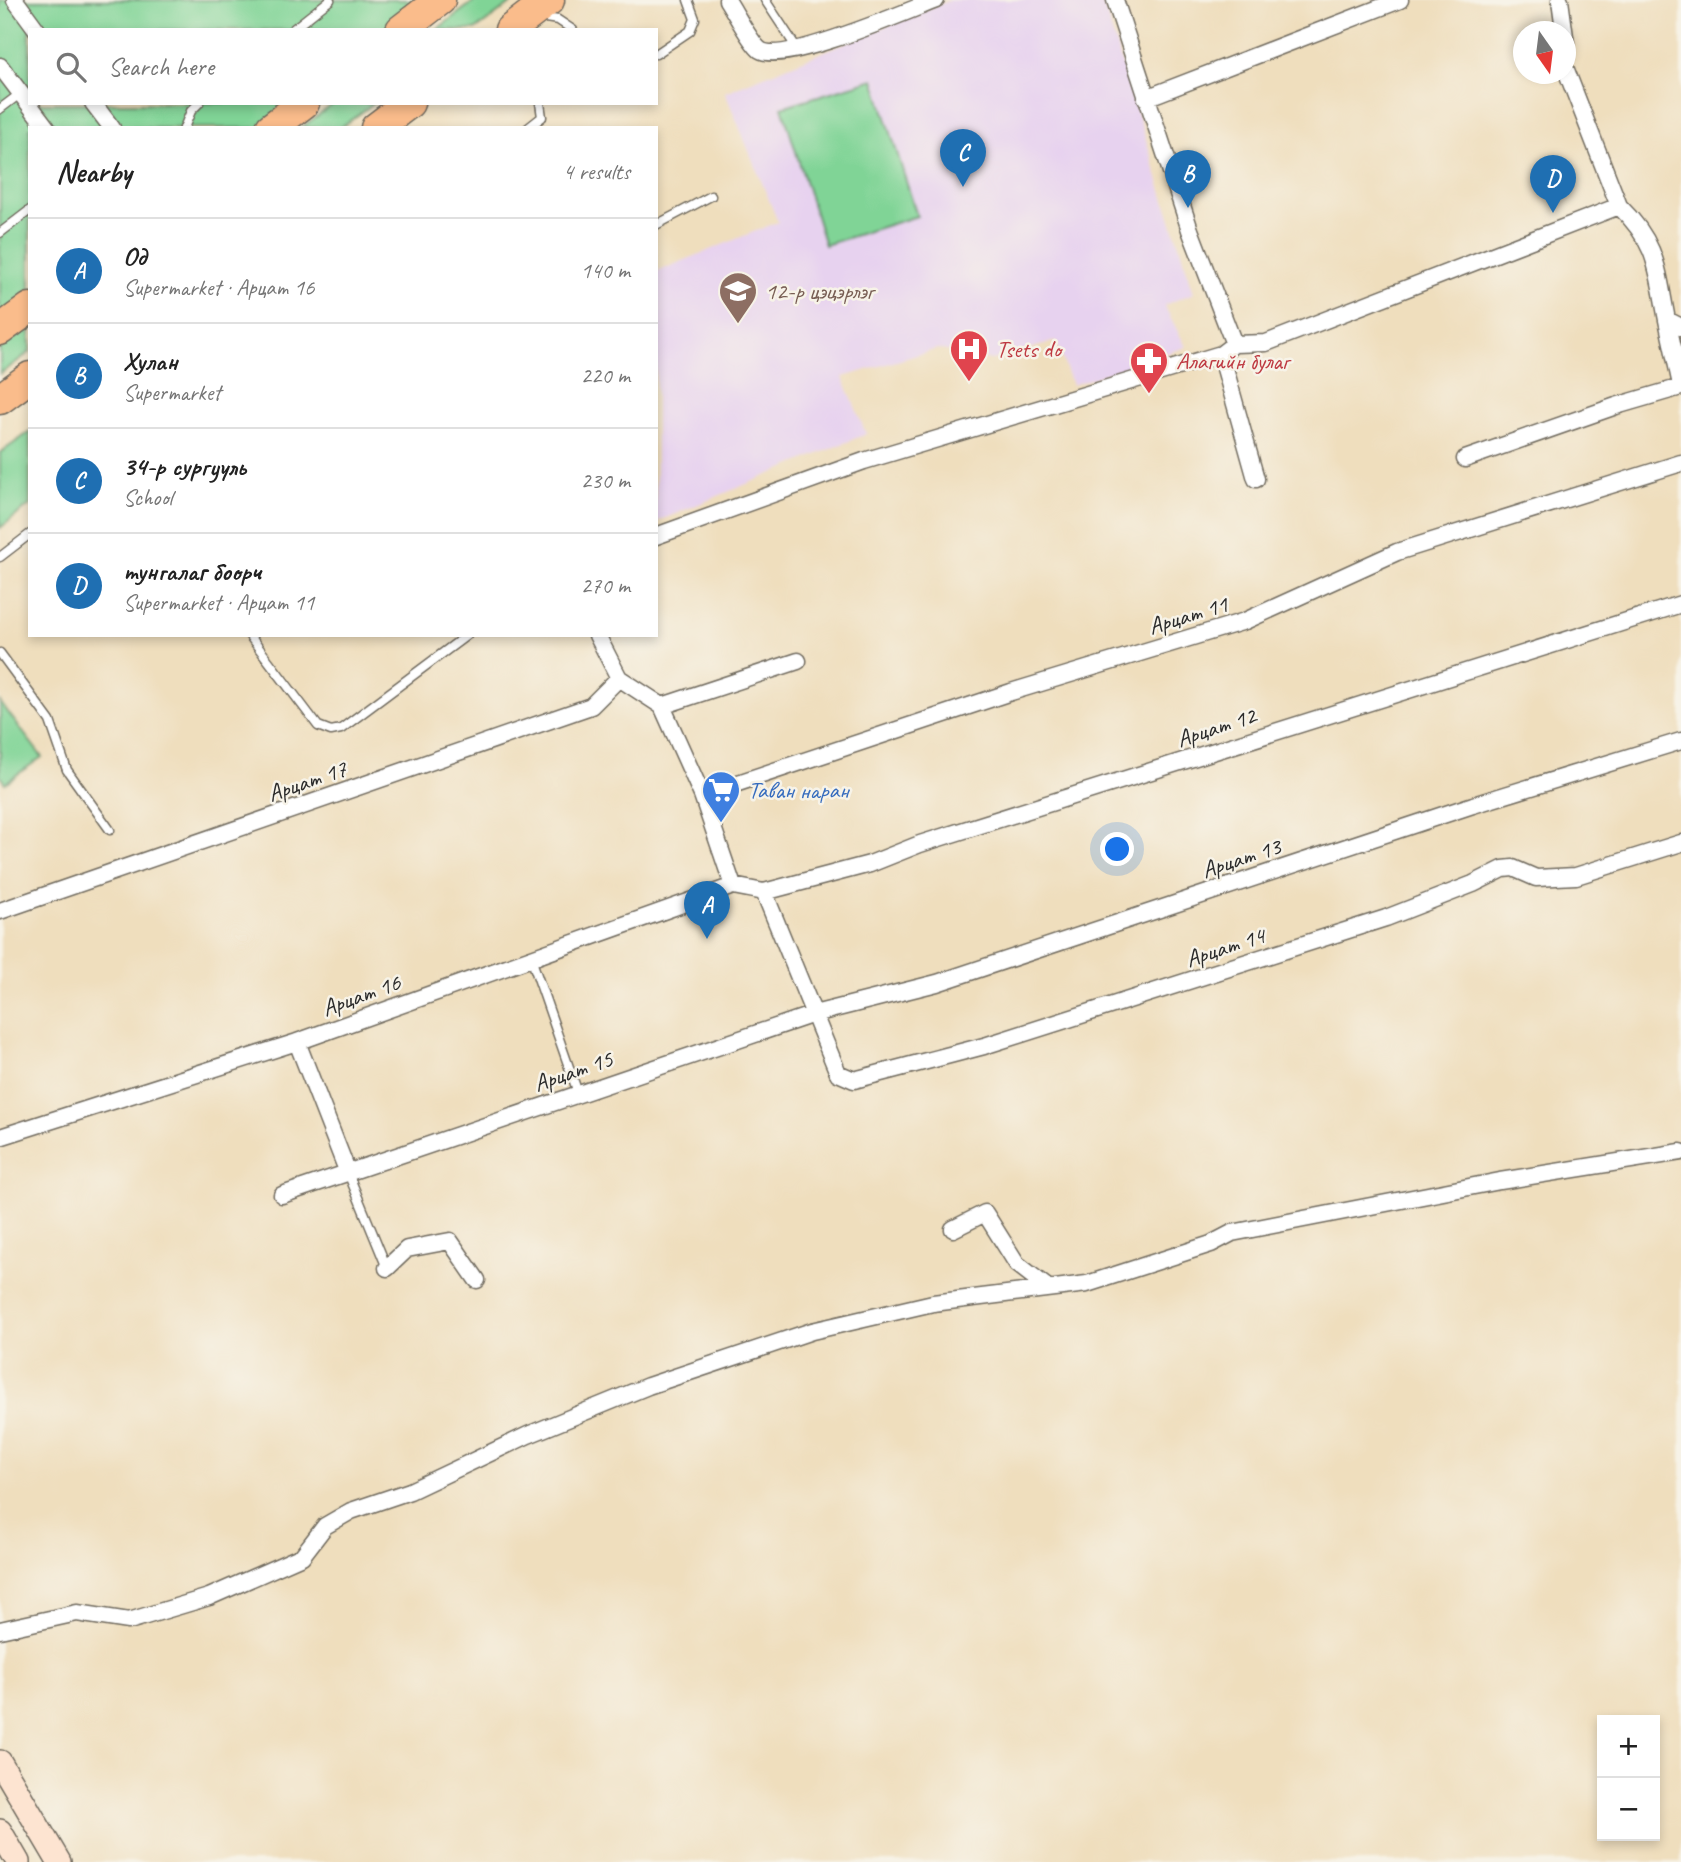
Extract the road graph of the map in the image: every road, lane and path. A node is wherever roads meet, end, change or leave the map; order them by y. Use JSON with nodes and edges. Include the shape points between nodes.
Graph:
{"nodes":[{"id":1,"x":15,"y":0,"type":"edge"},
{"id":2,"x":330,"y":0,"type":"edge"},
{"id":3,"x":440,"y":0,"type":"edge"},
{"id":4,"x":688,"y":0,"type":"edge"},
{"id":5,"x":727,"y":0,"type":"edge"},
{"id":6,"x":765,"y":0,"type":"edge"},
{"id":7,"x":936,"y":0,"type":"edge"},
{"id":8,"x":1115,"y":0,"type":"edge"},
{"id":9,"x":1400,"y":0,"type":"edge"},
{"id":10,"x":1560,"y":0,"type":"edge"},
{"id":11,"x":530,"y":19,"type":"edge"},
{"id":12,"x":1563,"y":21,"type":"edge"},
{"id":13,"x":36,"y":28,"type":"edge"},
{"id":14,"x":295,"y":28,"type":"edge"},
{"id":15,"x":404,"y":28,"type":"edge"},
{"id":16,"x":570,"y":28,"type":"edge"},
{"id":17,"x":798,"y":51,"type":"junction"},
{"id":18,"x":658,"y":53,"type":"edge"},
{"id":19,"x":0,"y":66,"type":"edge"},
{"id":20,"x":1571,"y":84,"type":"edge"},
{"id":21,"x":21,"y":93,"type":"junction"},
{"id":22,"x":1146,"y":97,"type":"junction"},
{"id":23,"x":28,"y":102,"type":"edge"},
{"id":24,"x":30,"y":105,"type":"edge"},
{"id":25,"x":95,"y":105,"type":"edge"},
{"id":26,"x":198,"y":105,"type":"edge"},
{"id":27,"x":300,"y":105,"type":"edge"},
{"id":28,"x":406,"y":105,"type":"edge"},
{"id":29,"x":540,"y":105,"type":"edge"},
{"id":30,"x":0,"y":109,"type":"edge"},
{"id":31,"x":46,"y":126,"type":"edge"},
{"id":32,"x":110,"y":126,"type":"edge"},
{"id":33,"x":185,"y":126,"type":"edge"},
{"id":34,"x":274,"y":126,"type":"edge"},
{"id":35,"x":379,"y":126,"type":"edge"},
{"id":36,"x":531,"y":126,"type":"edge"},
{"id":37,"x":711,"y":196,"type":"dead end"},
{"id":38,"x":1619,"y":206,"type":"junction"},
{"id":39,"x":28,"y":212,"type":"edge"},
{"id":40,"x":658,"y":224,"type":"edge"},
{"id":41,"x":0,"y":233,"type":"edge"},
{"id":42,"x":28,"y":309,"type":"edge"},
{"id":43,"x":1674,"y":323,"type":"edge"},
{"id":44,"x":0,"y":330,"type":"edge"},
{"id":45,"x":1227,"y":349,"type":"junction"},
{"id":46,"x":28,"y":378,"type":"edge"},
{"id":47,"x":1681,"y":386,"type":"edge"},
{"id":48,"x":0,"y":399,"type":"edge"},
{"id":49,"x":1465,"y":460,"type":"dead end"},
{"id":50,"x":1681,"y":463,"type":"edge"},
{"id":51,"x":1256,"y":479,"type":"dead end"},
{"id":52,"x":658,"y":535,"type":"edge"},
{"id":53,"x":28,"y":536,"type":"edge"},
{"id":54,"x":0,"y":557,"type":"edge"},
{"id":55,"x":1681,"y":604,"type":"edge"},
{"id":56,"x":251,"y":637,"type":"edge"},
{"id":57,"x":464,"y":637,"type":"edge"},
{"id":58,"x":598,"y":637,"type":"edge"},
{"id":59,"x":0,"y":653,"type":"edge"},
{"id":60,"x":798,"y":662,"type":"dead end"},
{"id":61,"x":619,"y":678,"type":"junction"},
{"id":62,"x":662,"y":706,"type":"junction"},
{"id":63,"x":1681,"y":741,"type":"edge"},
{"id":64,"x":702,"y":795,"type":"junction"},
{"id":65,"x":110,"y":830,"type":"dead end"},
{"id":66,"x":1681,"y":842,"type":"edge"},
{"id":67,"x":733,"y":886,"type":"junction"},
{"id":68,"x":764,"y":892,"type":"junction"},
{"id":69,"x":0,"y":911,"type":"edge"},
{"id":70,"x":531,"y":958,"type":"junction"},
{"id":71,"x":814,"y":1014,"type":"junction"},
{"id":72,"x":298,"y":1042,"type":"junction"},
{"id":73,"x":578,"y":1093,"type":"junction"},
{"id":74,"x":0,"y":1137,"type":"edge"},
{"id":75,"x":1681,"y":1152,"type":"edge"},
{"id":76,"x":348,"y":1173,"type":"junction"},
{"id":77,"x":282,"y":1195,"type":"dead end"},
{"id":78,"x":953,"y":1229,"type":"dead end"},
{"id":79,"x":387,"y":1268,"type":"joint"},
{"id":80,"x":477,"y":1280,"type":"dead end"},
{"id":81,"x":1048,"y":1288,"type":"junction"},
{"id":82,"x":0,"y":1630,"type":"edge"},
{"id":83,"x":0,"y":1762,"type":"edge"},
{"id":84,"x":0,"y":1831,"type":"edge"},
{"id":85,"x":18,"y":1862,"type":"edge"},
{"id":86,"x":59,"y":1862,"type":"edge"}],
"edges":[{"from":1,"to":13,"type":"street"},
{"from":2,"to":14,"type":"lane"},
{"from":3,"to":15,"type":"highway"},
{"from":4,"to":18,"type":"lane","via":[[695,19],[690,31]]},
{"from":5,"to":17,"type":"street","via":[[762,51]]},
{"from":6,"to":17,"type":"lane"},
{"from":7,"to":17,"type":"street"},
{"from":8,"to":22,"type":"street"},
{"from":9,"to":22,"type":"street"},
{"from":10,"to":12,"type":"street"},
{"from":11,"to":16,"type":"lane","via":[[558,20]]},
{"from":19,"to":21,"type":"street"},
{"from":20,"to":38,"type":"street"},
{"from":21,"to":23,"type":"street"},
{"from":21,"to":30,"type":"lane"},
{"from":22,"to":45,"type":"street"},
{"from":24,"to":31,"type":"street"},
{"from":25,"to":32,"type":"street"},
{"from":26,"to":33,"type":"lane"},
{"from":27,"to":34,"type":"highway"},
{"from":28,"to":35,"type":"highway"},
{"from":29,"to":36,"type":"lane","via":[[542,117]]},
{"from":37,"to":40,"type":"lane"},
{"from":38,"to":43,"type":"street","via":[[1641,227],[1652,246]]},
{"from":38,"to":45,"type":"street","via":[[1266,343]]},
{"from":39,"to":41,"type":"lane"},
{"from":42,"to":44,"type":"highway"},
{"from":43,"to":47,"type":"street"},
{"from":45,"to":51,"type":"street"},
{"from":45,"to":52,"type":"street","via":[[864,461]]},
{"from":46,"to":48,"type":"highway"},
{"from":47,"to":49,"type":"street"},
{"from":50,"to":64,"type":"street","name":"Арцат 11","via":[[1397,552],[1245,621],[1011,692]]},
{"from":53,"to":54,"type":"lane"},
{"from":55,"to":68,"type":"street","name":"Арцат 12","via":[[870,864]]},
{"from":56,"to":57,"type":"lane","via":[[318,726],[331,731],[341,729]]},
{"from":58,"to":61,"type":"street"},
{"from":59,"to":65,"type":"lane","via":[[50,721],[67,770]]},
{"from":60,"to":62,"type":"street"},
{"from":61,"to":62,"type":"street"},
{"from":61,"to":69,"type":"street","name":"Арцат 17","via":[[591,706]]},
{"from":62,"to":64,"type":"street"},
{"from":63,"to":71,"type":"street","name":"Арцат 13","via":[[937,982]]},
{"from":64,"to":67,"type":"street"},
{"from":66,"to":71,"type":"street","name":"Арцат 14","via":[[1576,876],[1536,878],[1513,868],[1503,869],[1386,918],[873,1077],[854,1080],[838,1073]]},
{"from":67,"to":68,"type":"street"},
{"from":67,"to":70,"type":"street","name":"Арцат 16"},
{"from":68,"to":71,"type":"street"},
{"from":70,"to":72,"type":"street","name":"Арцат 16"},
{"from":70,"to":73,"type":"lane"},
{"from":71,"to":73,"type":"street","name":"Арцат 15"},
{"from":72,"to":74,"type":"street","name":"Арцат 16"},
{"from":72,"to":76,"type":"street"},
{"from":73,"to":76,"type":"street","name":"Арцат 15"},
{"from":75,"to":81,"type":"street","via":[[1500,1181],[1232,1233],[1119,1275]]},
{"from":76,"to":77,"type":"street","name":"Арцат 15"},
{"from":76,"to":79,"type":"lane"},
{"from":78,"to":81,"type":"street","via":[[985,1213],[1017,1264]]},
{"from":79,"to":80,"type":"street","via":[[407,1249],[450,1241]]},
{"from":81,"to":82,"type":"street","via":[[933,1303],[812,1331],[648,1386],[528,1435],[410,1491],[351,1511],[325,1526],[302,1556],[209,1597],[129,1621],[77,1613]]},
{"from":83,"to":86,"type":"main road"},
{"from":84,"to":85,"type":"main road"}]}
